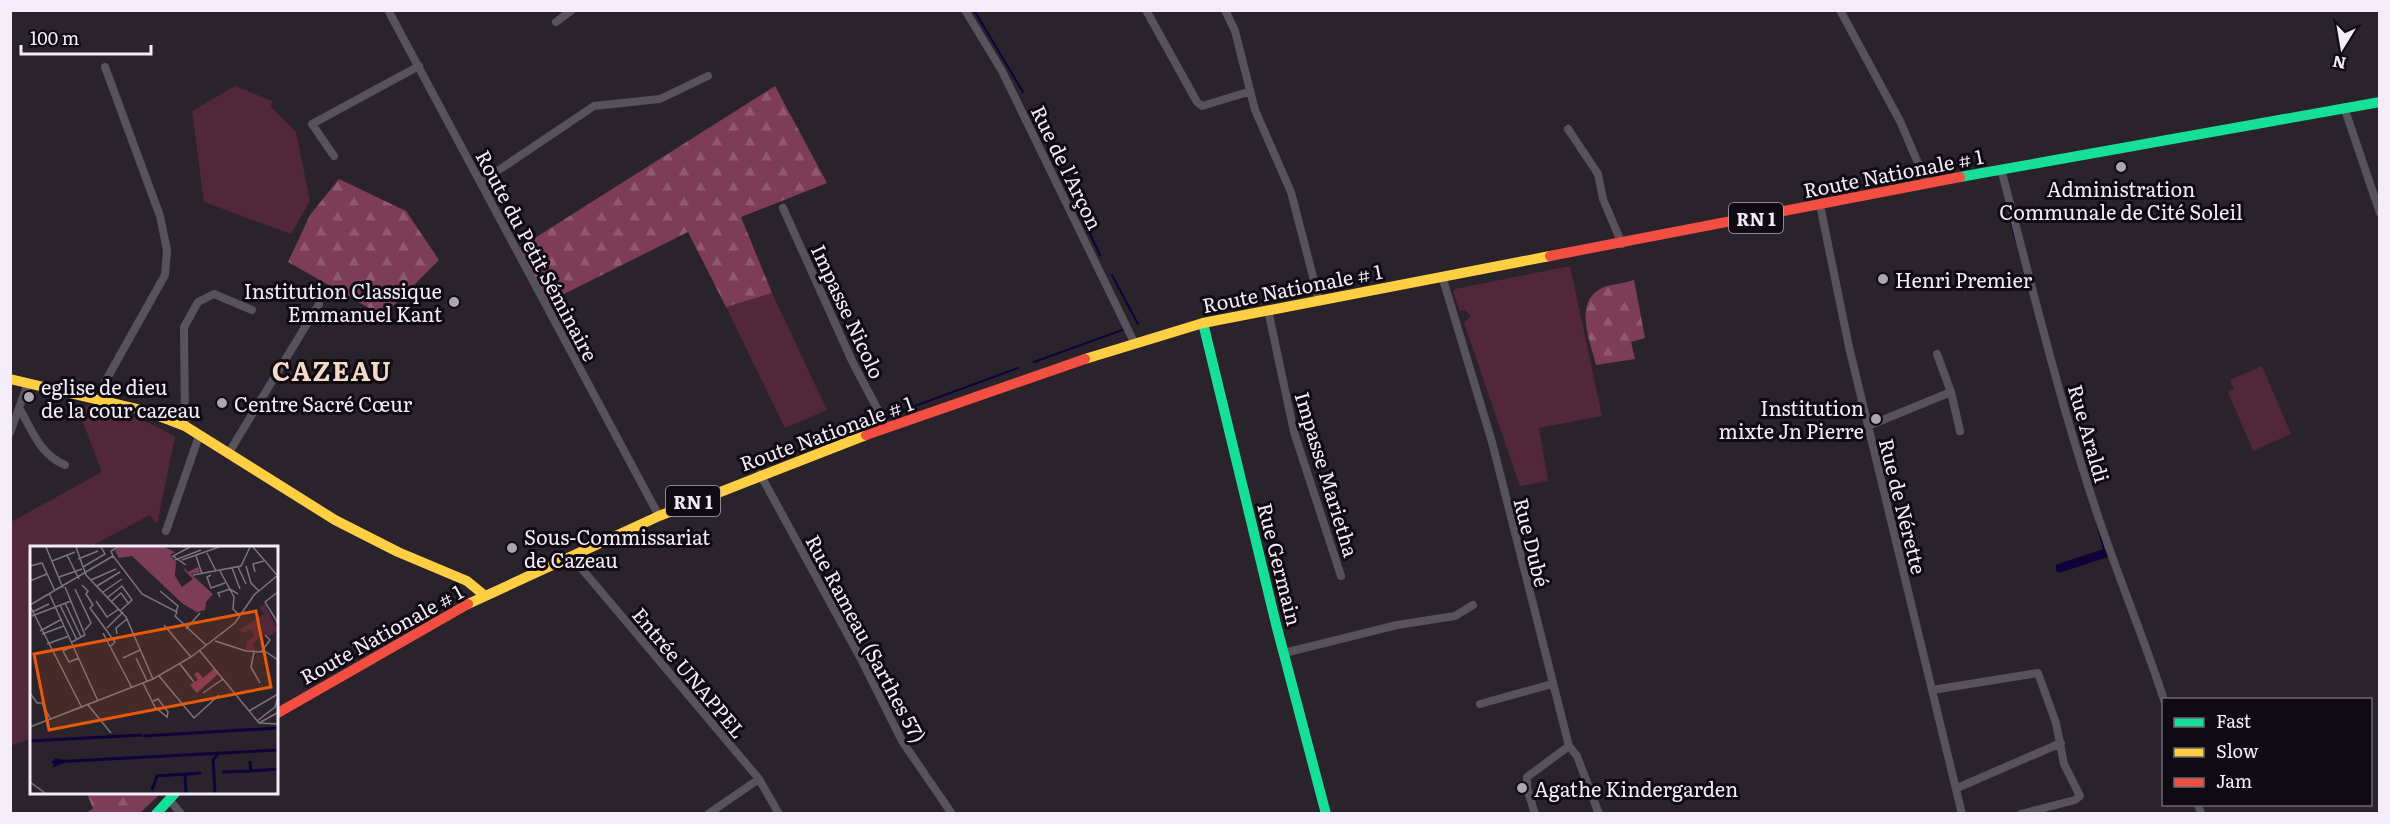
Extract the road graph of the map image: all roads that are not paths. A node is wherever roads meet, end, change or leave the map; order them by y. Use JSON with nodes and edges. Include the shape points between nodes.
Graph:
{"nodes":[{"id":1,"x":388,"y":10,"type":"edge"},
{"id":2,"x":572,"y":10,"type":"edge"},
{"id":3,"x":965,"y":10,"type":"edge"},
{"id":4,"x":1146,"y":10,"type":"edge"},
{"id":5,"x":1225,"y":10,"type":"edge"},
{"id":6,"x":1840,"y":10,"type":"edge"},
{"id":7,"x":556,"y":22,"type":"dead end"},
{"id":8,"x":419,"y":66,"type":"junction"},
{"id":9,"x":105,"y":67,"type":"dead end"},
{"id":10,"x":708,"y":76,"type":"dead end"},
{"id":11,"x":1248,"y":92,"type":"junction"},
{"id":12,"x":2379,"y":102,"type":"edge"},
{"id":13,"x":2344,"y":107,"type":"junction"},
{"id":14,"x":1568,"y":129,"type":"dead end"},
{"id":15,"x":334,"y":156,"type":"dead end"},
{"id":16,"x":2001,"y":169,"type":"junction"},
{"id":17,"x":481,"y":183,"type":"junction"},
{"id":18,"x":1927,"y":184,"type":"junction"},
{"id":19,"x":1820,"y":205,"type":"junction"},
{"id":20,"x":783,"y":208,"type":"dead end"},
{"id":21,"x":2379,"y":213,"type":"edge"},
{"id":22,"x":1622,"y":244,"type":"junction"},
{"id":23,"x":1442,"y":276,"type":"junction"},
{"id":24,"x":1319,"y":300,"type":"junction"},
{"id":25,"x":319,"y":304,"type":"dead end"},
{"id":26,"x":252,"y":310,"type":"dead end"},
{"id":27,"x":1268,"y":310,"type":"junction"},
{"id":28,"x":1203,"y":323,"type":"junction"},
{"id":29,"x":1134,"y":342,"type":"junction"},
{"id":30,"x":1937,"y":354,"type":"dead end"},
{"id":31,"x":10,"y":379,"type":"edge"},
{"id":32,"x":28,"y":383,"type":"junction"},
{"id":33,"x":1951,"y":392,"type":"junction"},
{"id":34,"x":96,"y":398,"type":"junction"},
{"id":35,"x":21,"y":411,"type":"junction"},
{"id":36,"x":185,"y":426,"type":"junction"},
{"id":37,"x":1868,"y":426,"type":"junction"},
{"id":38,"x":887,"y":427,"type":"junction"},
{"id":39,"x":1960,"y":431,"type":"dead end"},
{"id":40,"x":10,"y":434,"type":"edge"},
{"id":41,"x":199,"y":436,"type":"junction"},
{"id":42,"x":228,"y":454,"type":"junction"},
{"id":43,"x":65,"y":465,"type":"dead end"},
{"id":44,"x":760,"y":474,"type":"junction"},
{"id":45,"x":659,"y":516,"type":"junction"},
{"id":46,"x":166,"y":531,"type":"dead end"},
{"id":47,"x":571,"y":556,"type":"junction"},
{"id":48,"x":1341,"y":576,"type":"dead end"},
{"id":49,"x":484,"y":595,"type":"junction"},
{"id":50,"x":1473,"y":605,"type":"dead end"},
{"id":51,"x":1284,"y":653,"type":"junction"},
{"id":52,"x":1552,"y":684,"type":"junction"},
{"id":53,"x":1932,"y":690,"type":"junction"},
{"id":54,"x":2164,"y":698,"type":"edge"},
{"id":55,"x":1480,"y":704,"type":"dead end"},
{"id":56,"x":278,"y":713,"type":"edge"},
{"id":57,"x":2061,"y":743,"type":"junction"},
{"id":58,"x":1569,"y":746,"type":"junction"},
{"id":59,"x":759,"y":779,"type":"junction"},
{"id":60,"x":1957,"y":788,"type":"junction"},
{"id":61,"x":173,"y":796,"type":"edge"},
{"id":62,"x":156,"y":813,"type":"edge"},
{"id":63,"x":181,"y":813,"type":"edge"},
{"id":64,"x":708,"y":813,"type":"edge"},
{"id":65,"x":779,"y":813,"type":"edge"},
{"id":66,"x":952,"y":813,"type":"edge"},
{"id":67,"x":1326,"y":813,"type":"edge"},
{"id":68,"x":1535,"y":813,"type":"edge"},
{"id":69,"x":1599,"y":813,"type":"edge"},
{"id":70,"x":1962,"y":813,"type":"edge"},
{"id":71,"x":2021,"y":813,"type":"edge"}],
"edges":[{"from":1,"to":8,"type":"street","name":"Route du Petit Séminaire"},
{"from":2,"to":7,"type":"street"},
{"from":3,"to":29,"type":"street","name":"Rue de l'Arçon","via":[[1002,71]]},
{"from":4,"to":11,"type":"street","via":[[1197,102],[1210,105]]},
{"from":5,"to":11,"type":"street","via":[[1235,31]]},
{"from":6,"to":18,"type":"street","via":[[1900,121]]},
{"from":8,"to":15,"type":"street","via":[[312,124]]},
{"from":8,"to":17,"type":"street","name":"Route du Petit Séminaire"},
{"from":9,"to":34,"type":"street","via":[[160,216],[167,250],[165,275]]},
{"from":10,"to":17,"type":"street","via":[[660,99],[594,106]]},
{"from":11,"to":24,"type":"street","via":[[1291,192]]},
{"from":12,"to":13,"type":"main road","name":"Route Nationale # 1","number":"RN 1"},
{"from":13,"to":16,"type":"main road","name":"Route Nationale # 1","number":"RN 1"},
{"from":13,"to":21,"type":"street"},
{"from":14,"to":22,"type":"street","via":[[1598,174],[1603,199]]},
{"from":16,"to":18,"type":"main road","name":"Route Nationale # 1","number":"RN 1"},
{"from":16,"to":54,"type":"street","name":"Rue Araldi","via":[[2095,508]]},
{"from":17,"to":45,"type":"street","name":"Route du Petit Séminaire"},
{"from":18,"to":19,"type":"main road","name":"Route Nationale # 1","number":"RN 1"},
{"from":19,"to":22,"type":"main road","name":"Route Nationale # 1","number":"RN 1"},
{"from":19,"to":37,"type":"street","name":"Rue de Nérette"},
{"from":20,"to":38,"type":"street","name":"Impasse Nicolo"},
{"from":22,"to":23,"type":"main road","name":"Route Nationale # 1","number":"RN 1"},
{"from":23,"to":24,"type":"main road","name":"Route Nationale # 1","number":"RN 1"},
{"from":23,"to":52,"type":"street","name":"Rue Dubé","via":[[1492,442]]},
{"from":24,"to":27,"type":"main road","name":"Route Nationale # 1","number":"RN 1"},
{"from":25,"to":42,"type":"street"},
{"from":26,"to":36,"type":"street","via":[[214,294],[198,302],[184,327]]},
{"from":27,"to":28,"type":"main road","name":"Route Nationale # 1","number":"RN 1"},
{"from":27,"to":48,"type":"street","name":"Impasse Marietha","via":[[1294,432]]},
{"from":28,"to":29,"type":"main road","name":"Route Nationale # 1","number":"RN 1"},
{"from":28,"to":51,"type":"main road","name":"Rue Germain"},
{"from":29,"to":38,"type":"main road","name":"Route Nationale # 1","number":"RN 1"},
{"from":30,"to":33,"type":"street"},
{"from":31,"to":32,"type":"main road"},
{"from":32,"to":34,"type":"main road"},
{"from":32,"to":35,"type":"street"},
{"from":33,"to":37,"type":"street"},
{"from":33,"to":39,"type":"street"},
{"from":34,"to":36,"type":"main road"},
{"from":35,"to":40,"type":"street"},
{"from":35,"to":43,"type":"street","via":[[39,446],[51,459]]},
{"from":36,"to":41,"type":"main road"},
{"from":37,"to":53,"type":"street","name":"Rue de Nérette"},
{"from":38,"to":44,"type":"main road","name":"Route Nationale # 1","number":"RN 1"},
{"from":41,"to":42,"type":"main road"},
{"from":41,"to":46,"type":"street"},
{"from":42,"to":49,"type":"main road","via":[[335,520],[467,581]]},
{"from":44,"to":45,"type":"main road","name":"Route Nationale # 1","number":"RN 1"},
{"from":44,"to":66,"type":"street","name":"Rue Rameau (Sarthes 57)","via":[[902,741]]},
{"from":45,"to":47,"type":"main road","name":"Route Nationale # 1","number":"RN 1"},
{"from":47,"to":49,"type":"main road","name":"Route Nationale # 1","number":"RN 1"},
{"from":47,"to":59,"type":"street","name":"Entrée UNAPPEL"},
{"from":49,"to":56,"type":"main road","name":"Route Nationale # 1","number":"RN 1"},
{"from":50,"to":51,"type":"street","via":[[1455,616],[1397,625]]},
{"from":51,"to":67,"type":"main road","name":"Rue Germain"},
{"from":52,"to":55,"type":"street"},
{"from":52,"to":58,"type":"street","name":"Rue Dubé"},
{"from":53,"to":57,"type":"street","via":[[2037,673]]},
{"from":53,"to":60,"type":"street","name":"Rue de Nérette"},
{"from":57,"to":60,"type":"street"},
{"from":57,"to":71,"type":"street","via":[[2064,764],[2079,797]]},
{"from":58,"to":68,"type":"street","via":[[1527,777]]},
{"from":58,"to":69,"type":"street","name":"Rue Dubé","via":[[1577,756]]},
{"from":59,"to":64,"type":"street"},
{"from":59,"to":65,"type":"street","name":"Entrée UNAPPEL"},
{"from":60,"to":70,"type":"street","name":"Rue de Nérette"},
{"from":61,"to":62,"type":"main road"},
{"from":61,"to":63,"type":"street"}]}
